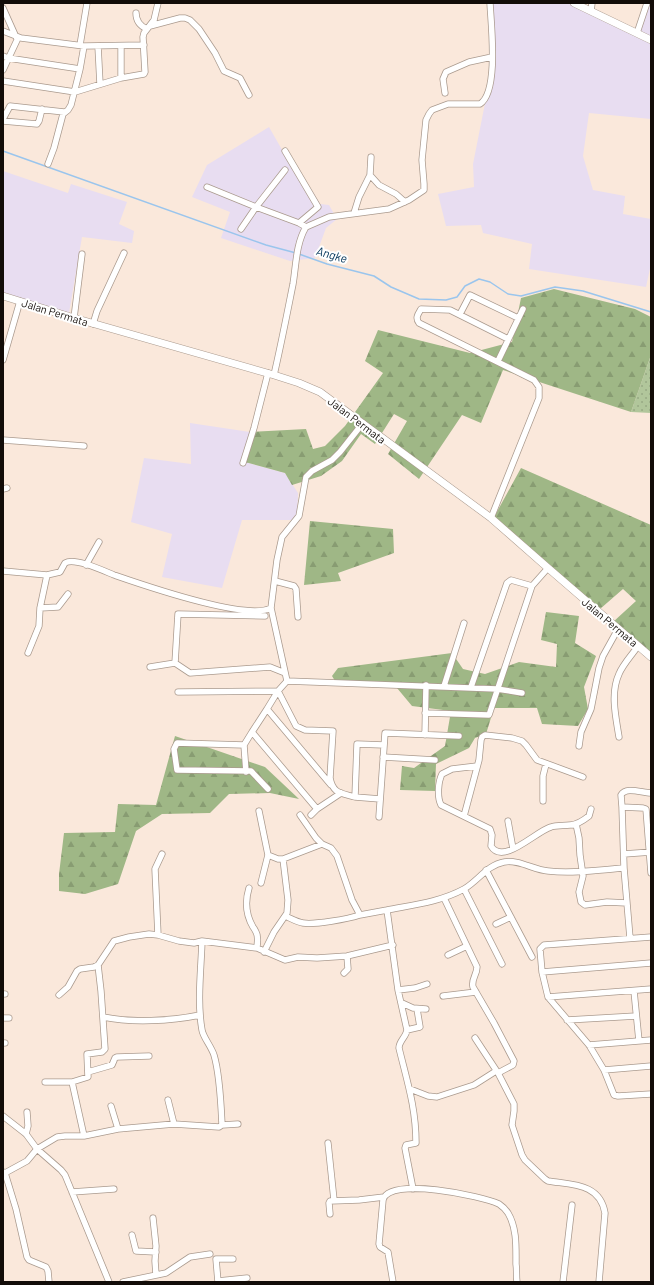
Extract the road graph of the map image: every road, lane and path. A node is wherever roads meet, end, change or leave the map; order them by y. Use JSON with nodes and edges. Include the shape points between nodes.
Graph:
{"nodes":[{"id":1,"x":87,"y":3,"type":"edge"},
{"id":2,"x":158,"y":3,"type":"edge"},
{"id":3,"x":490,"y":3,"type":"edge"},
{"id":4,"x":574,"y":3,"type":"edge"},
{"id":5,"x":592,"y":3,"type":"edge"},
{"id":6,"x":647,"y":3,"type":"edge"},
{"id":7,"x":3,"y":8,"type":"edge"},
{"id":8,"x":591,"y":11,"type":"junction"},
{"id":9,"x":136,"y":13,"type":"dead end"},
{"id":10,"x":149,"y":27,"type":"junction"},
{"id":11,"x":3,"y":30,"type":"edge"},
{"id":12,"x":636,"y":33,"type":"junction"},
{"id":13,"x":17,"y":37,"type":"junction"},
{"id":14,"x":651,"y":40,"type":"edge"},
{"id":15,"x":82,"y":45,"type":"junction"},
{"id":16,"x":144,"y":45,"type":"junction"},
{"id":17,"x":98,"y":46,"type":"junction"},
{"id":18,"x":121,"y":46,"type":"junction"},
{"id":19,"x":6,"y":57,"type":"edge"},
{"id":20,"x":492,"y":57,"type":"junction"},
{"id":21,"x":80,"y":69,"type":"junction"},
{"id":22,"x":3,"y":70,"type":"edge"},
{"id":23,"x":121,"y":78,"type":"junction"},
{"id":24,"x":3,"y":81,"type":"edge"},
{"id":25,"x":100,"y":84,"type":"junction"},
{"id":26,"x":74,"y":92,"type":"junction"},
{"id":27,"x":445,"y":93,"type":"dead end"},
{"id":28,"x":249,"y":95,"type":"dead end"},
{"id":29,"x":42,"y":109,"type":"junction"},
{"id":30,"x":64,"y":112,"type":"junction"},
{"id":31,"x":3,"y":120,"type":"edge"},
{"id":32,"x":285,"y":151,"type":"dead end"},
{"id":33,"x":371,"y":157,"type":"dead end"},
{"id":34,"x":48,"y":164,"type":"dead end"},
{"id":35,"x":285,"y":170,"type":"dead end"},
{"id":36,"x":370,"y":176,"type":"junction"},
{"id":37,"x":207,"y":187,"type":"dead end"},
{"id":38,"x":405,"y":202,"type":"junction"},
{"id":39,"x":256,"y":207,"type":"junction"},
{"id":40,"x":354,"y":213,"type":"junction"},
{"id":41,"x":300,"y":223,"type":"junction"},
{"id":42,"x":306,"y":227,"type":"junction"},
{"id":43,"x":241,"y":229,"type":"dead end"},
{"id":44,"x":124,"y":253,"type":"dead end"},
{"id":45,"x":82,"y":254,"type":"dead end"},
{"id":46,"x":3,"y":296,"type":"edge"},
{"id":47,"x":20,"y":302,"type":"junction"},
{"id":48,"x":522,"y":309,"type":"dead end"},
{"id":49,"x":460,"y":314,"type":"junction"},
{"id":50,"x":74,"y":318,"type":"junction"},
{"id":51,"x":518,"y":318,"type":"junction"},
{"id":52,"x":93,"y":324,"type":"junction"},
{"id":53,"x":508,"y":339,"type":"junction"},
{"id":54,"x":3,"y":360,"type":"edge"},
{"id":55,"x":498,"y":361,"type":"junction"},
{"id":56,"x":271,"y":374,"type":"junction"},
{"id":57,"x":363,"y":423,"type":"junction"},
{"id":58,"x":3,"y":440,"type":"edge"},
{"id":59,"x":84,"y":446,"type":"dead end"},
{"id":60,"x":243,"y":463,"type":"dead end"},
{"id":61,"x":491,"y":518,"type":"junction"},
{"id":62,"x":99,"y":542,"type":"dead end"},
{"id":63,"x":86,"y":565,"type":"junction"},
{"id":64,"x":548,"y":568,"type":"junction"},
{"id":65,"x":3,"y":571,"type":"edge"},
{"id":66,"x":47,"y":575,"type":"junction"},
{"id":67,"x":275,"y":581,"type":"junction"},
{"id":68,"x":532,"y":586,"type":"junction"},
{"id":69,"x":68,"y":594,"type":"dead end"},
{"id":70,"x":40,"y":608,"type":"junction"},
{"id":71,"x":271,"y":608,"type":"junction"},
{"id":72,"x":265,"y":616,"type":"dead end"},
{"id":73,"x":298,"y":617,"type":"dead end"},
{"id":74,"x":464,"y":623,"type":"dead end"},
{"id":75,"x":618,"y":629,"type":"junction"},
{"id":76,"x":638,"y":646,"type":"junction"},
{"id":77,"x":28,"y":653,"type":"dead end"},
{"id":78,"x":651,"y":657,"type":"edge"},
{"id":79,"x":175,"y":663,"type":"junction"},
{"id":80,"x":150,"y":667,"type":"dead end"},
{"id":81,"x":286,"y":673,"type":"junction"},
{"id":82,"x":287,"y":681,"type":"junction"},
{"id":83,"x":426,"y":686,"type":"junction"},
{"id":84,"x":444,"y":686,"type":"junction"},
{"id":85,"x":471,"y":687,"type":"junction"},
{"id":86,"x":498,"y":689,"type":"junction"},
{"id":87,"x":278,"y":691,"type":"junction"},
{"id":88,"x":178,"y":692,"type":"dead end"},
{"id":89,"x":522,"y":693,"type":"dead end"},
{"id":90,"x":268,"y":709,"type":"junction"},
{"id":91,"x":425,"y":713,"type":"junction"},
{"id":92,"x":252,"y":732,"type":"junction"},
{"id":93,"x":425,"y":735,"type":"junction"},
{"id":94,"x":459,"y":736,"type":"dead end"},
{"id":95,"x":618,"y":737,"type":"dead end"},
{"id":96,"x":244,"y":745,"type":"junction"},
{"id":97,"x":384,"y":745,"type":"junction"},
{"id":98,"x":579,"y":746,"type":"dead end"},
{"id":99,"x":383,"y":757,"type":"junction"},
{"id":100,"x":435,"y":760,"type":"dead end"},
{"id":101,"x":546,"y":764,"type":"junction"},
{"id":102,"x":477,"y":766,"type":"junction"},
{"id":103,"x":246,"y":772,"type":"junction"},
{"id":104,"x":583,"y":777,"type":"dead end"},
{"id":105,"x":332,"y":785,"type":"junction"},
{"id":106,"x":268,"y":789,"type":"dead end"},
{"id":107,"x":341,"y":793,"type":"junction"},
{"id":108,"x":651,"y":793,"type":"edge"},
{"id":109,"x":355,"y":797,"type":"junction"},
{"id":110,"x":380,"y":799,"type":"junction"},
{"id":111,"x":543,"y":801,"type":"dead end"},
{"id":112,"x":622,"y":807,"type":"junction"},
{"id":113,"x":317,"y":809,"type":"junction"},
{"id":114,"x":591,"y":809,"type":"dead end"},
{"id":115,"x":259,"y":811,"type":"dead end"},
{"id":116,"x":300,"y":815,"type":"dead end"},
{"id":117,"x":311,"y":815,"type":"dead end"},
{"id":118,"x":464,"y":816,"type":"junction"},
{"id":119,"x":379,"y":817,"type":"dead end"},
{"id":120,"x":508,"y":821,"type":"dead end"},
{"id":121,"x":576,"y":824,"type":"junction"},
{"id":122,"x":322,"y":844,"type":"junction"},
{"id":123,"x":513,"y":849,"type":"junction"},
{"id":124,"x":500,"y":853,"type":"junction"},
{"id":125,"x":650,"y":853,"type":"edge"},
{"id":126,"x":162,"y":854,"type":"dead end"},
{"id":127,"x":624,"y":854,"type":"junction"},
{"id":128,"x":268,"y":855,"type":"junction"},
{"id":129,"x":283,"y":859,"type":"junction"},
{"id":130,"x":503,"y":862,"type":"junction"},
{"id":131,"x":624,"y":868,"type":"junction"},
{"id":132,"x":486,"y":870,"type":"junction"},
{"id":133,"x":582,"y":871,"type":"junction"},
{"id":134,"x":651,"y":873,"type":"edge"},
{"id":135,"x":261,"y":883,"type":"dead end"},
{"id":136,"x":249,"y":888,"type":"dead end"},
{"id":137,"x":464,"y":889,"type":"junction"},
{"id":138,"x":444,"y":898,"type":"junction"},
{"id":139,"x":627,"y":903,"type":"junction"},
{"id":140,"x":387,"y":910,"type":"junction"},
{"id":141,"x":360,"y":915,"type":"junction"},
{"id":142,"x":285,"y":916,"type":"junction"},
{"id":143,"x":511,"y":917,"type":"junction"},
{"id":144,"x":496,"y":924,"type":"dead end"},
{"id":145,"x":158,"y":935,"type":"junction"},
{"id":146,"x":651,"y":937,"type":"edge"},
{"id":147,"x":630,"y":938,"type":"junction"},
{"id":148,"x":202,"y":941,"type":"junction"},
{"id":149,"x":392,"y":944,"type":"junction"},
{"id":150,"x":467,"y":946,"type":"junction"},
{"id":151,"x":257,"y":948,"type":"junction"},
{"id":152,"x":264,"y":952,"type":"junction"},
{"id":153,"x":448,"y":955,"type":"dead end"},
{"id":154,"x":346,"y":956,"type":"junction"},
{"id":155,"x":532,"y":957,"type":"dead end"},
{"id":156,"x":651,"y":963,"type":"edge"},
{"id":157,"x":502,"y":964,"type":"dead end"},
{"id":158,"x":98,"y":965,"type":"junction"},
{"id":159,"x":542,"y":972,"type":"junction"},
{"id":160,"x":344,"y":973,"type":"dead end"},
{"id":161,"x":427,"y":984,"type":"dead end"},
{"id":162,"x":651,"y":989,"type":"edge"},
{"id":163,"x":398,"y":990,"type":"junction"},
{"id":164,"x":634,"y":990,"type":"junction"},
{"id":165,"x":476,"y":992,"type":"junction"},
{"id":166,"x":59,"y":995,"type":"dead end"},
{"id":167,"x":443,"y":996,"type":"dead end"},
{"id":168,"x":548,"y":998,"type":"junction"},
{"id":169,"x":402,"y":1003,"type":"junction"},
{"id":170,"x":417,"y":1009,"type":"junction"},
{"id":171,"x":426,"y":1009,"type":"dead end"},
{"id":172,"x":200,"y":1015,"type":"junction"},
{"id":173,"x":636,"y":1016,"type":"junction"},
{"id":174,"x":103,"y":1017,"type":"junction"},
{"id":175,"x":568,"y":1020,"type":"junction"},
{"id":176,"x":407,"y":1030,"type":"junction"},
{"id":177,"x":475,"y":1038,"type":"dead end"},
{"id":178,"x":651,"y":1040,"type":"edge"},
{"id":179,"x":639,"y":1041,"type":"junction"},
{"id":180,"x":589,"y":1046,"type":"junction"},
{"id":181,"x":149,"y":1056,"type":"dead end"},
{"id":182,"x":651,"y":1066,"type":"edge"},
{"id":183,"x":604,"y":1070,"type":"junction"},
{"id":184,"x":88,"y":1072,"type":"junction"},
{"id":185,"x":497,"y":1072,"type":"junction"},
{"id":186,"x":44,"y":1082,"type":"dead end"},
{"id":187,"x":72,"y":1082,"type":"junction"},
{"id":188,"x":410,"y":1089,"type":"junction"},
{"id":189,"x":651,"y":1094,"type":"edge"},
{"id":190,"x":168,"y":1100,"type":"dead end"},
{"id":191,"x":111,"y":1106,"type":"dead end"},
{"id":192,"x":27,"y":1112,"type":"dead end"},
{"id":193,"x":3,"y":1116,"type":"edge"},
{"id":194,"x":174,"y":1124,"type":"junction"},
{"id":195,"x":238,"y":1124,"type":"dead end"},
{"id":196,"x":222,"y":1125,"type":"junction"},
{"id":197,"x":118,"y":1129,"type":"junction"},
{"id":198,"x":26,"y":1134,"type":"junction"},
{"id":199,"x":84,"y":1136,"type":"junction"},
{"id":200,"x":328,"y":1143,"type":"dead end"},
{"id":201,"x":37,"y":1149,"type":"junction"},
{"id":202,"x":4,"y":1173,"type":"edge"},
{"id":203,"x":114,"y":1189,"type":"dead end"},
{"id":204,"x":413,"y":1189,"type":"junction"},
{"id":205,"x":72,"y":1192,"type":"junction"},
{"id":206,"x":384,"y":1197,"type":"junction"},
{"id":207,"x":334,"y":1200,"type":"junction"},
{"id":208,"x":572,"y":1205,"type":"dead end"},
{"id":209,"x":330,"y":1214,"type":"dead end"},
{"id":210,"x":153,"y":1218,"type":"dead end"},
{"id":211,"x":132,"y":1235,"type":"dead end"},
{"id":212,"x":156,"y":1252,"type":"junction"},
{"id":213,"x":210,"y":1254,"type":"dead end"},
{"id":214,"x":233,"y":1259,"type":"dead end"},
{"id":215,"x":156,"y":1275,"type":"junction"},
{"id":216,"x":247,"y":1278,"type":"dead end"},
{"id":217,"x":218,"y":1281,"type":"edge"},
{"id":218,"x":49,"y":1282,"type":"edge"},
{"id":219,"x":109,"y":1282,"type":"edge"},
{"id":220,"x":123,"y":1282,"type":"edge"},
{"id":221,"x":393,"y":1282,"type":"edge"},
{"id":222,"x":518,"y":1282,"type":"edge"},
{"id":223,"x":564,"y":1282,"type":"edge"},
{"id":224,"x":599,"y":1282,"type":"edge"}],
"edges":[{"from":1,"to":15,"type":"street"},
{"from":2,"to":10,"type":"street","via":[[154,20]]},
{"from":3,"to":20,"type":"street"},
{"from":4,"to":8,"type":"main road"},
{"from":5,"to":8,"type":"street"},
{"from":6,"to":12,"type":"street"},
{"from":7,"to":13,"type":"street"},
{"from":8,"to":12,"type":"main road"},
{"from":9,"to":10,"type":"street","via":[[141,26]]},
{"from":10,"to":16,"type":"street","via":[[143,37]]},
{"from":10,"to":28,"type":"street","via":[[180,18],[190,20],[216,53],[224,71],[240,78]]},
{"from":11,"to":13,"type":"street"},
{"from":12,"to":14,"type":"main road"},
{"from":13,"to":15,"type":"street"},
{"from":13,"to":19,"type":"street"},
{"from":15,"to":17,"type":"street"},
{"from":15,"to":21,"type":"street"},
{"from":16,"to":18,"type":"street"},
{"from":16,"to":23,"type":"street","via":[[145,74]]},
{"from":17,"to":18,"type":"street"},
{"from":17,"to":25,"type":"street"},
{"from":18,"to":23,"type":"street"},
{"from":19,"to":21,"type":"street"},
{"from":19,"to":22,"type":"street"},
{"from":20,"to":27,"type":"street","via":[[469,62],[446,72],[443,79]]},
{"from":20,"to":38,"type":"street","via":[[487,97],[482,103],[448,104],[432,110],[429,114],[426,120],[422,160],[424,190]]},
{"from":21,"to":26,"type":"street"},
{"from":23,"to":25,"type":"street"},
{"from":24,"to":26,"type":"street"},
{"from":25,"to":26,"type":"street"},
{"from":26,"to":30,"type":"street","via":[[70,108]]},
{"from":29,"to":30,"type":"street"},
{"from":29,"to":31,"type":"street","via":[[10,106]]},
{"from":29,"to":31,"type":"street","via":[[37,124]]},
{"from":30,"to":34,"type":"street"},
{"from":32,"to":41,"type":"street","via":[[318,207]]},
{"from":33,"to":36,"type":"street"},
{"from":35,"to":39,"type":"street"},
{"from":36,"to":38,"type":"street"},
{"from":36,"to":40,"type":"street"},
{"from":37,"to":39,"type":"street"},
{"from":38,"to":40,"type":"street","via":[[389,209]]},
{"from":39,"to":41,"type":"street"},
{"from":39,"to":43,"type":"street"},
{"from":40,"to":42,"type":"street","via":[[329,217]]},
{"from":41,"to":42,"type":"street"},
{"from":42,"to":56,"type":"street","via":[[297,254]]},
{"from":44,"to":52,"type":"street"},
{"from":45,"to":50,"type":"street"},
{"from":46,"to":47,"type":"main road","name":"Jalan Permata"},
{"from":47,"to":50,"type":"main road","name":"Jalan Permata"},
{"from":47,"to":54,"type":"street"},
{"from":48,"to":51,"type":"street"},
{"from":49,"to":51,"type":"street","via":[[470,296]]},
{"from":49,"to":53,"type":"street"},
{"from":49,"to":55,"type":"street","via":[[450,310],[421,309],[417,321]]},
{"from":50,"to":52,"type":"main road","name":"Jalan Permata"},
{"from":51,"to":53,"type":"street"},
{"from":52,"to":56,"type":"main road","name":"Jalan Permata"},
{"from":53,"to":55,"type":"street"},
{"from":55,"to":61,"type":"street","via":[[534,380],[540,391]]},
{"from":56,"to":57,"type":"main road","name":"Jalan Permata","via":[[316,390]]},
{"from":56,"to":60,"type":"street"},
{"from":57,"to":61,"type":"main road","name":"Jalan Permata"},
{"from":57,"to":67,"type":"street","via":[[332,460],[306,477],[299,516],[282,537]]},
{"from":58,"to":59,"type":"street"},
{"from":61,"to":64,"type":"main road","name":"Jalan Permata"},
{"from":62,"to":63,"type":"street"},
{"from":63,"to":66,"type":"street","via":[[67,561],[60,572]]},
{"from":63,"to":71,"type":"street","via":[[155,589],[223,608]]},
{"from":64,"to":68,"type":"street"},
{"from":64,"to":75,"type":"main road","name":"Jalan Permata"},
{"from":65,"to":66,"type":"street"},
{"from":66,"to":70,"type":"street"},
{"from":67,"to":71,"type":"street"},
{"from":67,"to":73,"type":"street","via":[[294,586],[296,589]]},
{"from":68,"to":85,"type":"street","via":[[511,580],[508,583]]},
{"from":68,"to":86,"type":"street"},
{"from":69,"to":70,"type":"street","via":[[58,607]]},
{"from":70,"to":77,"type":"street","via":[[39,626]]},
{"from":71,"to":81,"type":"street"},
{"from":72,"to":79,"type":"street","via":[[178,614]]},
{"from":74,"to":84,"type":"street"},
{"from":75,"to":76,"type":"main road","name":"Jalan Permata"},
{"from":75,"to":98,"type":"street","via":[[599,668],[591,709],[581,732]]},
{"from":76,"to":78,"type":"main road","name":"Jalan Permata"},
{"from":76,"to":95,"type":"street","via":[[619,674],[616,684]]},
{"from":79,"to":80,"type":"street"},
{"from":79,"to":81,"type":"street","via":[[190,673],[270,667]]},
{"from":81,"to":82,"type":"street"},
{"from":82,"to":83,"type":"street"},
{"from":82,"to":87,"type":"street"},
{"from":83,"to":84,"type":"street"},
{"from":83,"to":91,"type":"street"},
{"from":84,"to":85,"type":"street"},
{"from":85,"to":86,"type":"street"},
{"from":86,"to":89,"type":"street"},
{"from":86,"to":91,"type":"street","via":[[489,715]]},
{"from":87,"to":88,"type":"street"},
{"from":87,"to":90,"type":"street"},
{"from":87,"to":105,"type":"street","via":[[296,726],[305,730],[333,731],[330,778]]},
{"from":90,"to":92,"type":"street"},
{"from":90,"to":105,"type":"street"},
{"from":91,"to":93,"type":"street"},
{"from":92,"to":96,"type":"street"},
{"from":92,"to":113,"type":"street"},
{"from":93,"to":94,"type":"street"},
{"from":93,"to":97,"type":"street","via":[[385,733]]},
{"from":96,"to":103,"type":"street"},
{"from":96,"to":103,"type":"street","via":[[177,743],[174,748],[177,770]]},
{"from":97,"to":99,"type":"street"},
{"from":97,"to":109,"type":"street","via":[[357,744]]},
{"from":99,"to":100,"type":"street"},
{"from":99,"to":110,"type":"street"},
{"from":101,"to":102,"type":"street","via":[[537,760],[522,741],[489,735],[482,737]]},
{"from":101,"to":104,"type":"street"},
{"from":101,"to":111,"type":"street","via":[[543,776]]},
{"from":102,"to":118,"type":"street"},
{"from":102,"to":118,"type":"street","via":[[452,769],[444,772],[440,778],[440,803]]},
{"from":103,"to":106,"type":"street","via":[[251,771]]},
{"from":105,"to":107,"type":"street","via":[[336,792]]},
{"from":107,"to":109,"type":"street"},
{"from":107,"to":113,"type":"street"},
{"from":108,"to":112,"type":"street","via":[[624,791],[621,796]]},
{"from":109,"to":110,"type":"street"},
{"from":110,"to":119,"type":"street"},
{"from":112,"to":125,"type":"street","via":[[646,809]]},
{"from":112,"to":127,"type":"street"},
{"from":113,"to":117,"type":"street"},
{"from":114,"to":121,"type":"street","via":[[589,816]]},
{"from":115,"to":128,"type":"street"},
{"from":116,"to":122,"type":"street"},
{"from":118,"to":124,"type":"street","via":[[490,829],[491,846]]},
{"from":120,"to":123,"type":"street"},
{"from":121,"to":123,"type":"street","via":[[551,826]]},
{"from":121,"to":133,"type":"street"},
{"from":122,"to":129,"type":"street"},
{"from":122,"to":141,"type":"street","via":[[331,848],[337,856],[352,900]]},
{"from":123,"to":124,"type":"street"},
{"from":124,"to":130,"type":"street"},
{"from":125,"to":127,"type":"street"},
{"from":125,"to":134,"type":"street"},
{"from":126,"to":145,"type":"street","via":[[155,869]]},
{"from":127,"to":131,"type":"street"},
{"from":128,"to":129,"type":"street"},
{"from":128,"to":135,"type":"street"},
{"from":129,"to":142,"type":"street","via":[[288,900]]},
{"from":130,"to":132,"type":"street"},
{"from":130,"to":133,"type":"street","via":[[511,861],[546,871]]},
{"from":131,"to":133,"type":"street"},
{"from":131,"to":139,"type":"street"},
{"from":132,"to":137,"type":"street"},
{"from":132,"to":143,"type":"street"},
{"from":133,"to":139,"type":"street","via":[[579,892],[582,904]]},
{"from":136,"to":151,"type":"street","via":[[247,908],[258,938]]},
{"from":137,"to":138,"type":"street"},
{"from":137,"to":157,"type":"street"},
{"from":138,"to":140,"type":"street"},
{"from":138,"to":150,"type":"street"},
{"from":139,"to":147,"type":"street"},
{"from":140,"to":141,"type":"street"},
{"from":140,"to":149,"type":"street"},
{"from":141,"to":142,"type":"street","via":[[309,923]]},
{"from":142,"to":152,"type":"street"},
{"from":143,"to":144,"type":"street"},
{"from":143,"to":155,"type":"street"},
{"from":145,"to":148,"type":"street","via":[[179,941]]},
{"from":145,"to":158,"type":"street","via":[[114,941]]},
{"from":146,"to":147,"type":"street"},
{"from":147,"to":159,"type":"street","via":[[542,946]]},
{"from":148,"to":151,"type":"street"},
{"from":148,"to":172,"type":"street"},
{"from":149,"to":154,"type":"street"},
{"from":149,"to":163,"type":"street"},
{"from":150,"to":153,"type":"street"},
{"from":150,"to":165,"type":"street","via":[[477,967],[472,982]]},
{"from":151,"to":152,"type":"street"},
{"from":152,"to":154,"type":"street","via":[[285,960],[298,956]]},
{"from":154,"to":160,"type":"street","via":[[348,970]]},
{"from":156,"to":159,"type":"street"},
{"from":158,"to":166,"type":"street","via":[[80,969]]},
{"from":158,"to":174,"type":"street"},
{"from":159,"to":168,"type":"street"},
{"from":161,"to":163,"type":"street"},
{"from":162,"to":164,"type":"street"},
{"from":163,"to":169,"type":"street"},
{"from":164,"to":168,"type":"street"},
{"from":164,"to":173,"type":"street"},
{"from":165,"to":167,"type":"street"},
{"from":165,"to":185,"type":"street","via":[[514,1062],[513,1065]]},
{"from":168,"to":175,"type":"street"},
{"from":169,"to":170,"type":"street"},
{"from":169,"to":176,"type":"street"},
{"from":170,"to":171,"type":"street"},
{"from":170,"to":176,"type":"street","via":[[420,1027]]},
{"from":172,"to":174,"type":"street","via":[[153,1020]]},
{"from":172,"to":196,"type":"street","via":[[202,1033],[211,1047],[216,1065]]},
{"from":173,"to":175,"type":"street"},
{"from":173,"to":179,"type":"street"},
{"from":174,"to":184,"type":"street","via":[[105,1049],[102,1052],[87,1054]]},
{"from":175,"to":180,"type":"street"},
{"from":176,"to":188,"type":"street","via":[[399,1048]]},
{"from":177,"to":185,"type":"street"},
{"from":178,"to":179,"type":"street"},
{"from":179,"to":180,"type":"street"},
{"from":180,"to":183,"type":"street"},
{"from":181,"to":184,"type":"street","via":[[117,1057],[114,1058],[112,1065]]},
{"from":182,"to":183,"type":"street"},
{"from":183,"to":189,"type":"street","via":[[616,1096]]},
{"from":184,"to":187,"type":"street","via":[[88,1078]]},
{"from":185,"to":188,"type":"street","via":[[474,1084],[437,1097]]},
{"from":185,"to":224,"type":"street","via":[[514,1104],[512,1125],[525,1160],[548,1181],[582,1186],[599,1197],[604,1206]]},
{"from":186,"to":187,"type":"street"},
{"from":187,"to":199,"type":"street"},
{"from":188,"to":204,"type":"street","via":[[416,1121],[416,1143],[406,1144],[405,1148]]},
{"from":190,"to":194,"type":"street"},
{"from":191,"to":197,"type":"street"},
{"from":192,"to":198,"type":"street"},
{"from":193,"to":198,"type":"street"},
{"from":194,"to":196,"type":"street","via":[[219,1127]]},
{"from":194,"to":197,"type":"street"},
{"from":195,"to":196,"type":"street"},
{"from":197,"to":199,"type":"street"},
{"from":198,"to":201,"type":"street"},
{"from":199,"to":201,"type":"street","via":[[57,1137]]},
{"from":200,"to":207,"type":"street"},
{"from":201,"to":202,"type":"street","via":[[26,1161]]},
{"from":201,"to":205,"type":"street","via":[[61,1170]]},
{"from":202,"to":218,"type":"street","via":[[16,1209],[27,1257],[48,1268]]},
{"from":203,"to":205,"type":"street"},
{"from":204,"to":206,"type":"street","via":[[393,1191]]},
{"from":204,"to":222,"type":"street","via":[[443,1190],[467,1195],[500,1205],[508,1212],[516,1243]]},
{"from":205,"to":219,"type":"street"},
{"from":206,"to":207,"type":"street"},
{"from":206,"to":221,"type":"street","via":[[378,1242],[380,1247],[388,1252]]},
{"from":207,"to":209,"type":"street","via":[[329,1202]]},
{"from":208,"to":223,"type":"street"},
{"from":210,"to":212,"type":"street"},
{"from":211,"to":212,"type":"street","via":[[136,1251]]},
{"from":212,"to":215,"type":"street"},
{"from":213,"to":215,"type":"street","via":[[190,1257],[171,1271]]},
{"from":214,"to":217,"type":"street","via":[[216,1259]]},
{"from":215,"to":220,"type":"street"},
{"from":216,"to":217,"type":"street"}]}
